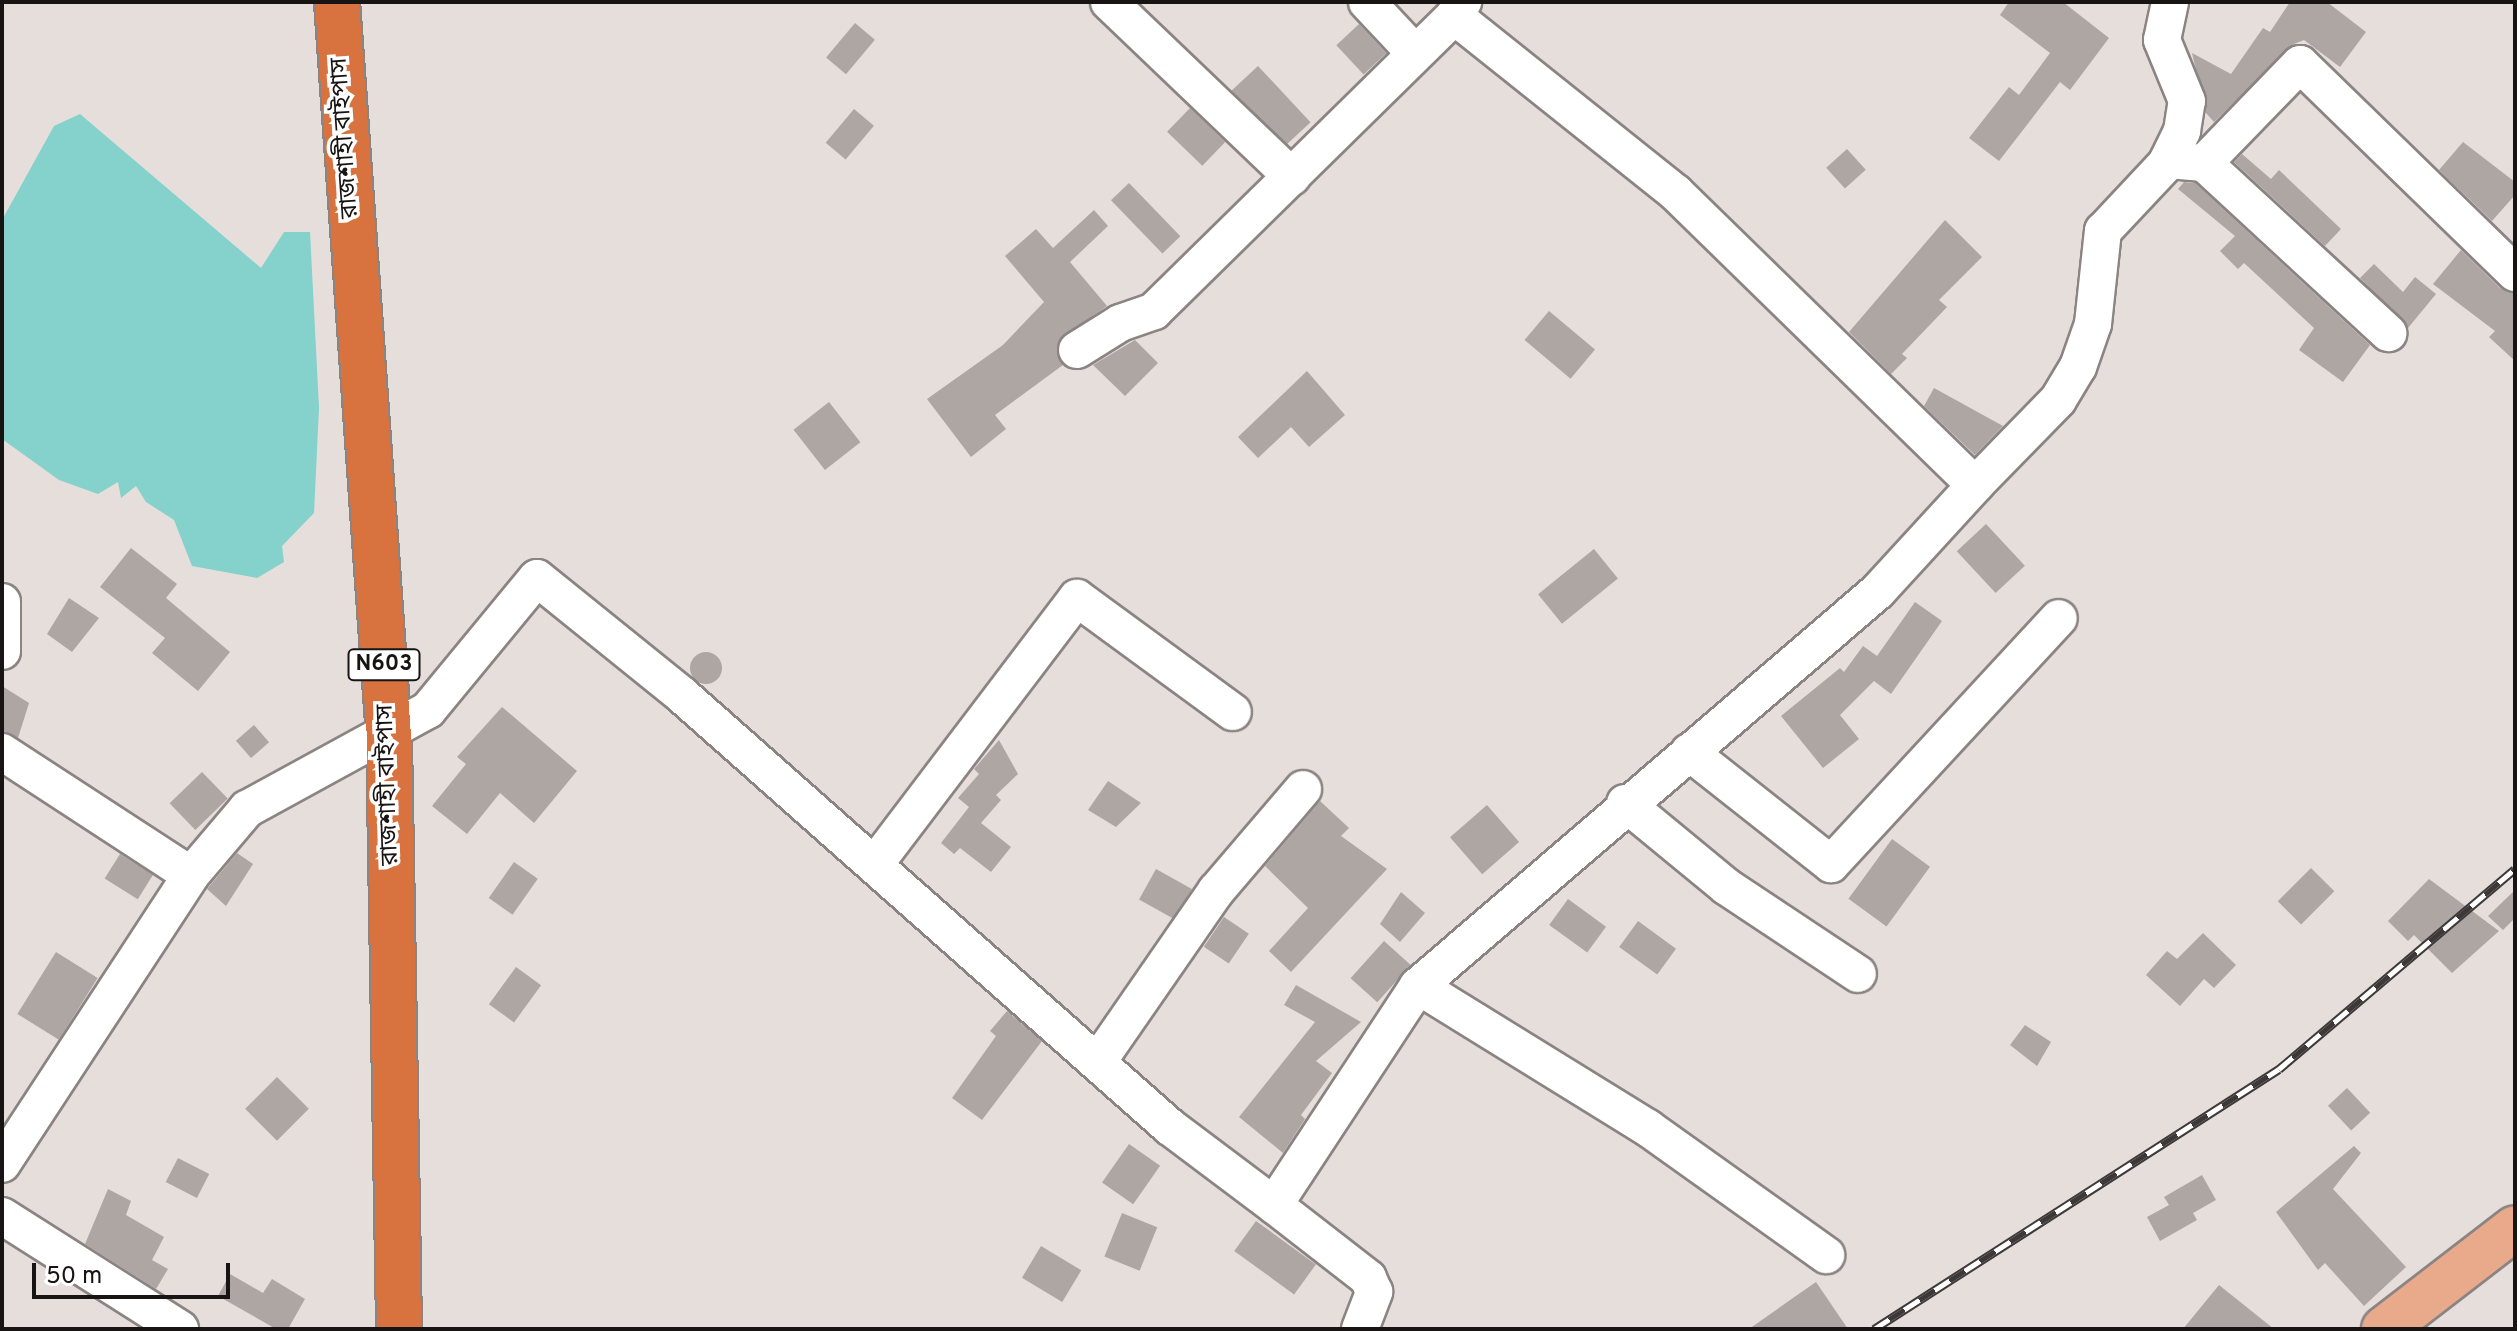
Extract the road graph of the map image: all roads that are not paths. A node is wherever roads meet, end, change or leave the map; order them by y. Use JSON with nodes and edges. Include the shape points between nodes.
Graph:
{"nodes":[{"id":1,"x":337,"y":2,"type":"edge"},
{"id":2,"x":1109,"y":2,"type":"edge"},
{"id":3,"x":1367,"y":2,"type":"edge"},
{"id":4,"x":2170,"y":2,"type":"edge"},
{"id":5,"x":1459,"y":9,"type":"edge"},
{"id":6,"x":1413,"y":51,"type":"junction"},
{"id":7,"x":2168,"y":160,"type":"junction"},
{"id":8,"x":2204,"y":163,"type":"junction"},
{"id":9,"x":1292,"y":177,"type":"junction"},
{"id":10,"x":2515,"y":273,"type":"edge"},
{"id":11,"x":2388,"y":333,"type":"dead end"},
{"id":12,"x":1077,"y":350,"type":"dead end"},
{"id":13,"x":1975,"y":485,"type":"junction"},
{"id":14,"x":2,"y":602,"type":"edge"},
{"id":15,"x":2059,"y":618,"type":"dead end"},
{"id":16,"x":2,"y":651,"type":"edge"},
{"id":17,"x":1233,"y":712,"type":"dead end"},
{"id":18,"x":389,"y":736,"type":"junction"},
{"id":19,"x":2,"y":752,"type":"edge"},
{"id":20,"x":1689,"y":752,"type":"junction"},
{"id":21,"x":1303,"y":789,"type":"dead end"},
{"id":22,"x":1625,"y":803,"type":"junction"},
{"id":23,"x":875,"y":864,"type":"junction"},
{"id":24,"x":191,"y":875,"type":"junction"},
{"id":25,"x":1858,"y":974,"type":"dead end"},
{"id":26,"x":1418,"y":986,"type":"junction"},
{"id":27,"x":1099,"y":1060,"type":"junction"},
{"id":28,"x":2,"y":1164,"type":"edge"},
{"id":29,"x":1274,"y":1205,"type":"junction"},
{"id":30,"x":2,"y":1216,"type":"edge"},
{"id":31,"x":2515,"y":1228,"type":"edge"},
{"id":32,"x":1826,"y":1255,"type":"dead end"},
{"id":33,"x":2515,"y":1266,"type":"edge"},
{"id":34,"x":180,"y":1329,"type":"edge"},
{"id":35,"x":399,"y":1329,"type":"edge"},
{"id":36,"x":1360,"y":1329,"type":"edge"},
{"id":37,"x":2384,"y":1329,"type":"edge"},
{"id":38,"x":2425,"y":1329,"type":"edge"}],
"edges":[{"from":1,"to":18,"type":"highway","name":"রাজশাহী বাইপাস","number":"N603"},
{"from":2,"to":9,"type":"street"},
{"from":3,"to":6,"type":"street"},
{"from":4,"to":7,"type":"street","via":[[2162,40],[2187,101]]},
{"from":5,"to":6,"type":"street"},
{"from":5,"to":13,"type":"street","via":[[1676,193],[1881,401]]},
{"from":6,"to":9,"type":"street"},
{"from":7,"to":8,"type":"street"},
{"from":7,"to":13,"type":"street","via":[[2103,231],[2093,324],[2078,367],[2058,400]]},
{"from":8,"to":10,"type":"street","via":[[2300,64]]},
{"from":8,"to":11,"type":"street"},
{"from":9,"to":12,"type":"street","via":[[1154,311],[1120,323]]},
{"from":13,"to":20,"type":"street","via":[[1878,591]]},
{"from":14,"to":16,"type":"street"},
{"from":15,"to":20,"type":"street","via":[[1831,864]]},
{"from":17,"to":23,"type":"street","via":[[1077,598]]},
{"from":18,"to":23,"type":"street","via":[[428,710],[537,578]]},
{"from":18,"to":24,"type":"street","via":[[247,809]]},
{"from":18,"to":35,"type":"highway","name":"রাজশাহী বাইপাস","number":"N603"},
{"from":19,"to":24,"type":"street"},
{"from":20,"to":22,"type":"street"},
{"from":21,"to":27,"type":"street","via":[[1216,891]]},
{"from":22,"to":25,"type":"street","via":[[1727,887]]},
{"from":22,"to":26,"type":"street"},
{"from":23,"to":27,"type":"street"},
{"from":24,"to":28,"type":"street"},
{"from":26,"to":29,"type":"street"},
{"from":26,"to":32,"type":"street","via":[[1648,1128]]},
{"from":27,"to":29,"type":"street","via":[[1170,1127]]},
{"from":29,"to":36,"type":"street","via":[[1368,1278],[1374,1292]]},
{"from":30,"to":34,"type":"street"},
{"from":31,"to":37,"type":"main road"},
{"from":33,"to":38,"type":"main road"}]}
